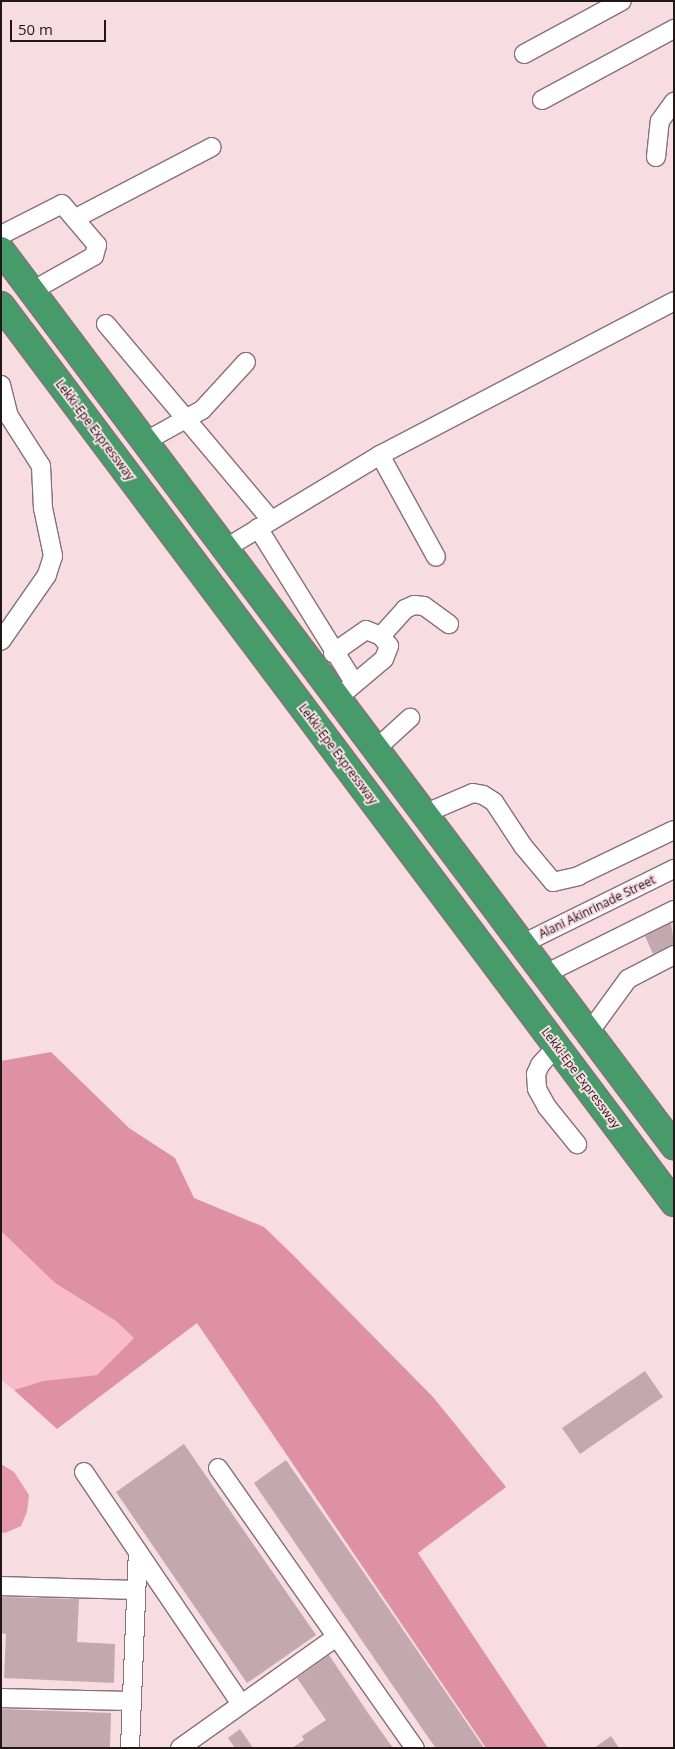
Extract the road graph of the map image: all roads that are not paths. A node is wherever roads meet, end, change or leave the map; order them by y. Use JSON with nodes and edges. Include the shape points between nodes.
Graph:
{"nodes":[{"id":1,"x":622,"y":1,"type":"edge"},
{"id":2,"x":674,"y":29,"type":"edge"},
{"id":3,"x":524,"y":54,"type":"dead end"},
{"id":4,"x":542,"y":100,"type":"dead end"},
{"id":5,"x":674,"y":102,"type":"edge"},
{"id":6,"x":212,"y":147,"type":"dead end"},
{"id":7,"x":656,"y":157,"type":"dead end"},
{"id":8,"x":76,"y":218,"type":"junction"},
{"id":9,"x":1,"y":235,"type":"edge"},
{"id":10,"x":1,"y":250,"type":"edge"},
{"id":11,"x":32,"y":291,"type":"junction"},
{"id":12,"x":674,"y":301,"type":"edge"},
{"id":13,"x":4,"y":316,"type":"edge"},
{"id":14,"x":106,"y":324,"type":"dead end"},
{"id":15,"x":246,"y":362,"type":"dead end"},
{"id":16,"x":1,"y":385,"type":"edge"},
{"id":17,"x":186,"y":421,"type":"junction"},
{"id":18,"x":146,"y":442,"type":"junction"},
{"id":19,"x":380,"y":455,"type":"junction"},
{"id":20,"x":265,"y":524,"type":"junction"},
{"id":21,"x":226,"y":548,"type":"junction"},
{"id":22,"x":436,"y":557,"type":"dead end"},
{"id":23,"x":10,"y":617,"type":"edge"},
{"id":24,"x":449,"y":624,"type":"dead end"},
{"id":25,"x":380,"y":636,"type":"junction"},
{"id":26,"x":1,"y":641,"type":"edge"},
{"id":27,"x":333,"y":653,"type":"junction"},
{"id":28,"x":347,"y":690,"type":"junction"},
{"id":29,"x":410,"y":718,"type":"dead end"},
{"id":30,"x":377,"y":748,"type":"junction"},
{"id":31,"x":426,"y":813,"type":"junction"},
{"id":32,"x":674,"y":830,"type":"edge"},
{"id":33,"x":674,"y":869,"type":"edge"},
{"id":34,"x":674,"y":910,"type":"edge"},
{"id":35,"x":520,"y":945,"type":"junction"},
{"id":36,"x":674,"y":955,"type":"edge"},
{"id":37,"x":542,"y":974,"type":"junction"},
{"id":38,"x":588,"y":1034,"type":"junction"},
{"id":39,"x":558,"y":1046,"type":"junction"},
{"id":40,"x":577,"y":1144,"type":"dead end"},
{"id":41,"x":674,"y":1146,"type":"edge"},
{"id":42,"x":674,"y":1203,"type":"edge"},
{"id":43,"x":218,"y":1468,"type":"dead end"},
{"id":44,"x":84,"y":1472,"type":"dead end"},
{"id":45,"x":138,"y":1552,"type":"junction"},
{"id":46,"x":1,"y":1586,"type":"edge"},
{"id":47,"x":136,"y":1590,"type":"junction"},
{"id":48,"x":336,"y":1637,"type":"junction"},
{"id":49,"x":1,"y":1698,"type":"edge"},
{"id":50,"x":132,"y":1701,"type":"junction"},
{"id":51,"x":241,"y":1704,"type":"junction"},
{"id":52,"x":413,"y":1747,"type":"edge"},
{"id":53,"x":130,"y":1748,"type":"edge"},
{"id":54,"x":180,"y":1748,"type":"edge"}],
"edges":[{"from":1,"to":3,"type":"street"},
{"from":2,"to":4,"type":"street"},
{"from":5,"to":7,"type":"street","via":[[660,121]]},
{"from":6,"to":8,"type":"street"},
{"from":8,"to":9,"type":"street","via":[[62,204],[56,205]]},
{"from":8,"to":11,"type":"street","via":[[97,246],[97,251]]},
{"from":10,"to":11,"type":"highway"},
{"from":11,"to":18,"type":"highway"},
{"from":12,"to":19,"type":"street"},
{"from":13,"to":39,"type":"highway","name":"Lekki-Epe Expressway"},
{"from":14,"to":17,"type":"street"},
{"from":15,"to":17,"type":"street","via":[[209,405]]},
{"from":16,"to":23,"type":"street","via":[[9,416],[41,466],[43,508],[53,556],[47,575]]},
{"from":17,"to":18,"type":"street"},
{"from":17,"to":20,"type":"street"},
{"from":18,"to":21,"type":"highway"},
{"from":19,"to":20,"type":"street"},
{"from":19,"to":22,"type":"street"},
{"from":20,"to":21,"type":"street"},
{"from":20,"to":27,"type":"street"},
{"from":21,"to":28,"type":"highway"},
{"from":23,"to":26,"type":"street"},
{"from":24,"to":25,"type":"street","via":[[434,611],[414,605],[398,613]]},
{"from":25,"to":27,"type":"street","via":[[366,630]]},
{"from":25,"to":28,"type":"street","via":[[388,646],[387,654]]},
{"from":27,"to":28,"type":"street"},
{"from":28,"to":30,"type":"highway"},
{"from":29,"to":30,"type":"street"},
{"from":30,"to":31,"type":"highway"},
{"from":31,"to":32,"type":"street","via":[[473,793],[483,795],[494,802],[523,846],[553,882],[578,876]]},
{"from":31,"to":35,"type":"highway"},
{"from":33,"to":35,"type":"street","name":"Alani Akinrinade Street"},
{"from":34,"to":37,"type":"street"},
{"from":35,"to":37,"type":"highway"},
{"from":36,"to":38,"type":"street","via":[[628,978]]},
{"from":37,"to":38,"type":"highway"},
{"from":38,"to":41,"type":"highway"},
{"from":39,"to":40,"type":"street","via":[[540,1065],[536,1074],[537,1089]]},
{"from":39,"to":42,"type":"highway","name":"Lekki-Epe Expressway"},
{"from":43,"to":48,"type":"street"},
{"from":44,"to":45,"type":"street"},
{"from":45,"to":47,"type":"street"},
{"from":45,"to":51,"type":"street"},
{"from":46,"to":47,"type":"street"},
{"from":47,"to":50,"type":"street"},
{"from":48,"to":51,"type":"street"},
{"from":48,"to":52,"type":"street"},
{"from":49,"to":50,"type":"street"},
{"from":50,"to":53,"type":"street"},
{"from":51,"to":54,"type":"street"}]}
